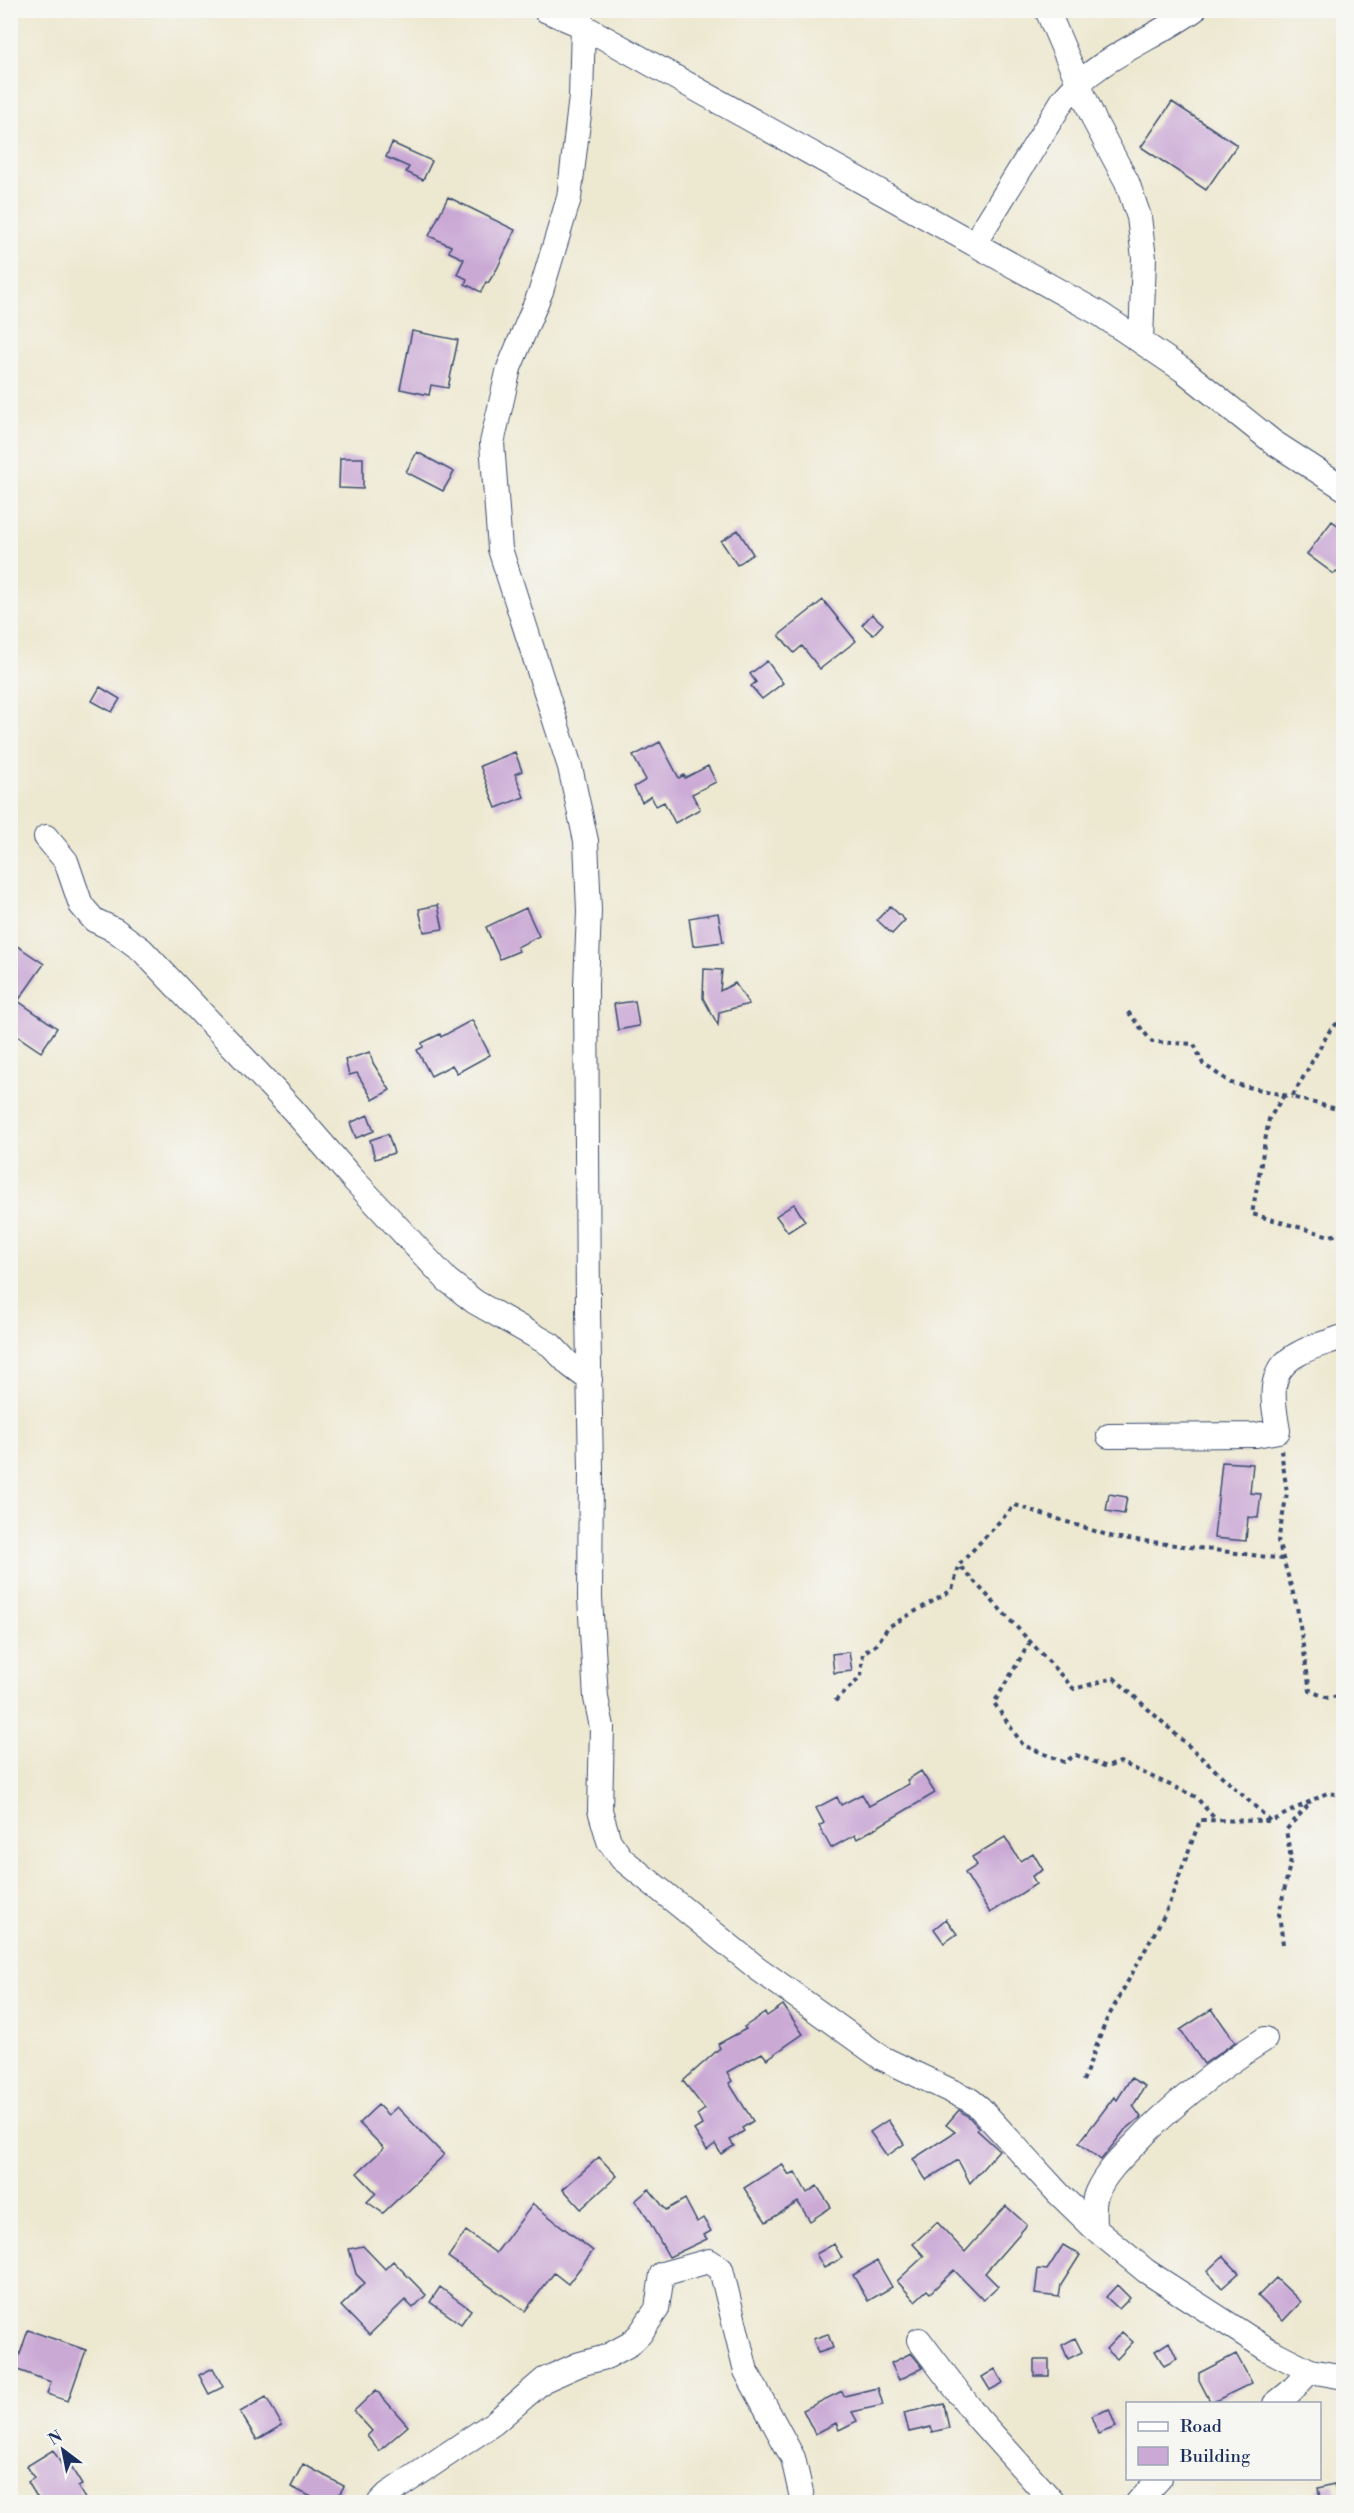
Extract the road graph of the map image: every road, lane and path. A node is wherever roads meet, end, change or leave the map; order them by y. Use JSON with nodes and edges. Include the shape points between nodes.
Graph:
{"nodes":[{"id":1,"x":545,"y":10,"type":"edge"},
{"id":2,"x":1047,"y":10,"type":"edge"},
{"id":3,"x":1194,"y":10,"type":"edge"},
{"id":4,"x":581,"y":18,"type":"edge"},
{"id":5,"x":1077,"y":82,"type":"junction"},
{"id":6,"x":974,"y":244,"type":"junction"},
{"id":7,"x":1141,"y":340,"type":"junction"},
{"id":8,"x":1344,"y":488,"type":"edge"},
{"id":9,"x":46,"y":837,"type":"dead end"},
{"id":10,"x":1128,"y":1012,"type":"dead end"},
{"id":11,"x":1344,"y":1017,"type":"edge"},
{"id":12,"x":1284,"y":1095,"type":"junction"},
{"id":13,"x":1292,"y":1097,"type":"junction"},
{"id":14,"x":1344,"y":1111,"type":"edge"},
{"id":15,"x":1344,"y":1233,"type":"edge"},
{"id":16,"x":1344,"y":1336,"type":"edge"},
{"id":17,"x":590,"y":1380,"type":"junction"},
{"id":18,"x":1278,"y":1431,"type":"junction"},
{"id":19,"x":1109,"y":1436,"type":"dead end"},
{"id":20,"x":1283,"y":1559,"type":"junction"},
{"id":21,"x":959,"y":1565,"type":"junction"},
{"id":22,"x":1030,"y":1642,"type":"junction"},
{"id":23,"x":1344,"y":1695,"type":"edge"},
{"id":24,"x":835,"y":1701,"type":"dead end"},
{"id":25,"x":1344,"y":1796,"type":"edge"},
{"id":26,"x":1314,"y":1800,"type":"junction"},
{"id":27,"x":1216,"y":1820,"type":"junction"},
{"id":28,"x":1271,"y":1821,"type":"junction"},
{"id":29,"x":1283,"y":1944,"type":"dead end"},
{"id":30,"x":1266,"y":2039,"type":"dead end"},
{"id":31,"x":1083,"y":2081,"type":"dead end"},
{"id":32,"x":1094,"y":2228,"type":"junction"},
{"id":33,"x":919,"y":2340,"type":"dead end"},
{"id":34,"x":1310,"y":2371,"type":"junction"},
{"id":35,"x":1344,"y":2377,"type":"edge"},
{"id":36,"x":1276,"y":2402,"type":"edge"},
{"id":37,"x":1158,"y":2480,"type":"edge"},
{"id":38,"x":380,"y":2502,"type":"edge"},
{"id":39,"x":803,"y":2502,"type":"edge"},
{"id":40,"x":1053,"y":2502,"type":"edge"},
{"id":41,"x":1138,"y":2502,"type":"edge"}],
"edges":[{"from":1,"to":4,"type":"street"},
{"from":2,"to":5,"type":"street"},
{"from":3,"to":5,"type":"street"},
{"from":4,"to":6,"type":"street"},
{"from":4,"to":17,"type":"street","via":[[581,97],[569,198],[541,291],[509,368],[492,442],[500,549],[570,767],[586,841]]},
{"from":5,"to":6,"type":"street"},
{"from":5,"to":7,"type":"street","via":[[1127,182],[1139,217],[1144,258]]},
{"from":6,"to":7,"type":"street"},
{"from":7,"to":8,"type":"street","via":[[1273,442]]},
{"from":9,"to":17,"type":"street","via":[[66,861],[81,905],[93,920],[142,950],[447,1280],[475,1302],[552,1345]]},
{"from":10,"to":12,"type":"path","via":[[1152,1041],[1194,1044],[1203,1065],[1231,1083]]},
{"from":11,"to":13,"type":"path","via":[[1330,1030]]},
{"from":12,"to":13,"type":"path"},
{"from":12,"to":15,"type":"path","via":[[1269,1119],[1252,1214],[1330,1236]]},
{"from":13,"to":14,"type":"path"},
{"from":16,"to":18,"type":"street","via":[[1298,1353],[1279,1372],[1272,1395]]},
{"from":17,"to":32,"type":"street","via":[[590,1598],[596,1698],[602,1727],[600,1810],[609,1840],[622,1858],[748,1960],[855,2039],[898,2067],[980,2108]]},
{"from":18,"to":19,"type":"street","via":[[1256,1435]]},
{"from":18,"to":20,"type":"path","via":[[1287,1493],[1278,1541]]},
{"from":20,"to":21,"type":"path","via":[[1113,1537],[1015,1504]]},
{"from":20,"to":23,"type":"path","via":[[1298,1607],[1310,1691],[1328,1698]]},
{"from":21,"to":22,"type":"path"},
{"from":21,"to":24,"type":"path","via":[[952,1590],[888,1627],[877,1644],[863,1653],[861,1677]]},
{"from":22,"to":27,"type":"path","via":[[994,1703],[1023,1745],[1065,1762],[1076,1755],[1107,1767],[1120,1762],[1196,1797]]},
{"from":22,"to":28,"type":"path","via":[[1074,1689],[1114,1678]]},
{"from":25,"to":26,"type":"path","via":[[1327,1793]]},
{"from":26,"to":28,"type":"path"},
{"from":26,"to":29,"type":"path","via":[[1286,1830],[1291,1859],[1279,1914]]},
{"from":27,"to":28,"type":"path"},
{"from":27,"to":31,"type":"path","via":[[1200,1820],[1167,1912],[1106,2021]]},
{"from":30,"to":32,"type":"street","via":[[1198,2086],[1157,2120],[1118,2161],[1096,2192]]},
{"from":32,"to":34,"type":"street","via":[[1186,2298]]},
{"from":33,"to":40,"type":"street","via":[[977,2417]]},
{"from":34,"to":35,"type":"street"},
{"from":34,"to":36,"type":"street"},
{"from":37,"to":41,"type":"street"},
{"from":38,"to":39,"type":"street","via":[[494,2423],[544,2380],[630,2344],[657,2308],[662,2274],[709,2261],[721,2270],[746,2371],[793,2458]]}]}
